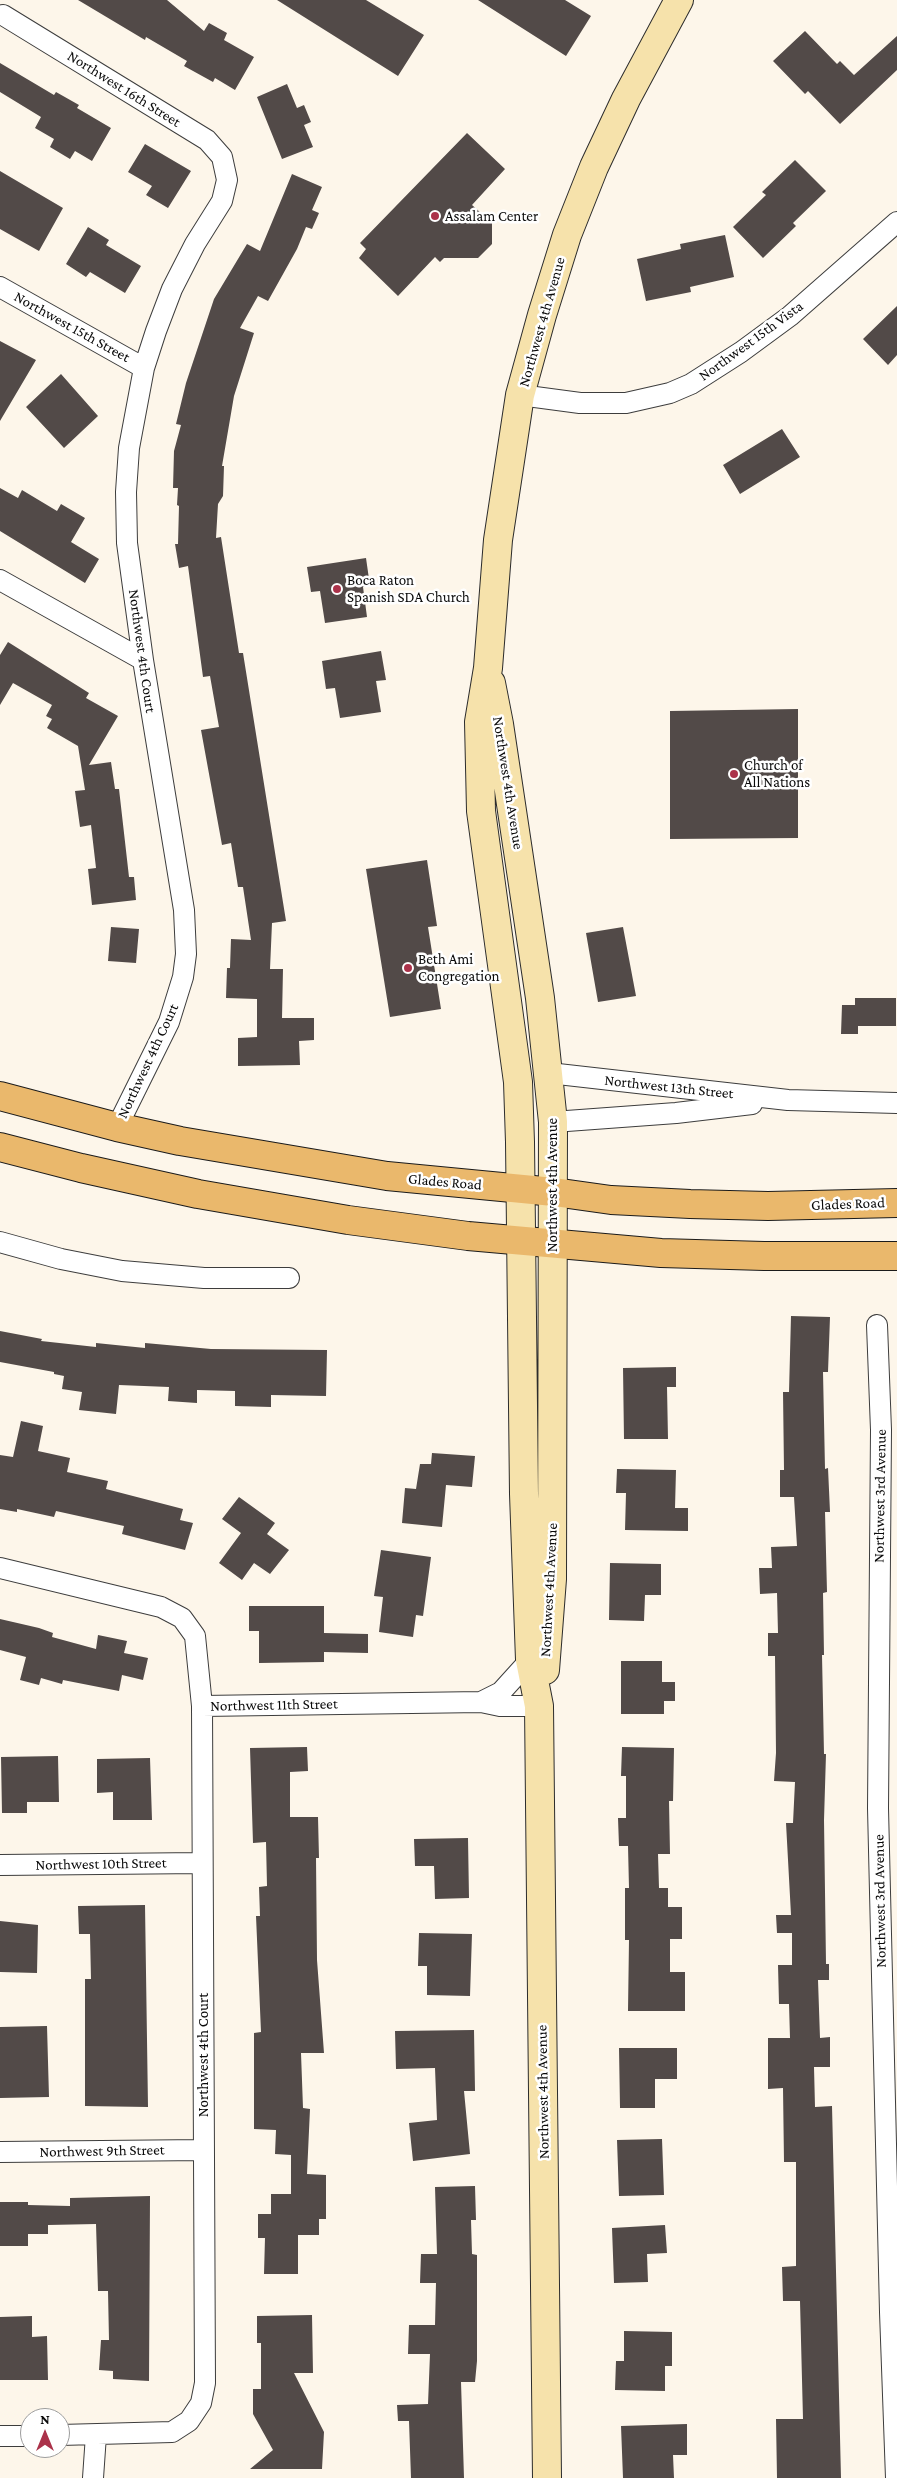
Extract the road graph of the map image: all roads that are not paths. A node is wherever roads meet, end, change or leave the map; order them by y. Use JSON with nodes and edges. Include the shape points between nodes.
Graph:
{"nodes":[{"id":1,"x":679,"y":0,"type":"edge"},
{"id":2,"x":2,"y":15,"type":"dead end"},
{"id":3,"x":227,"y":180,"type":"joint"},
{"id":4,"x":897,"y":222,"type":"edge"},
{"id":5,"x":0,"y":287,"type":"edge"},
{"id":6,"x":144,"y":368,"type":"junction"},
{"id":7,"x":520,"y":395,"type":"junction"},
{"id":8,"x":0,"y":580,"type":"edge"},
{"id":9,"x":143,"y":660,"type":"junction"},
{"id":10,"x":488,"y":668,"type":"junction"},
{"id":11,"x":549,"y":1073,"type":"junction"},
{"id":12,"x":0,"y":1096,"type":"edge"},
{"id":13,"x":788,"y":1100,"type":"junction"},
{"id":14,"x":897,"y":1103,"type":"edge"},
{"id":15,"x":553,"y":1122,"type":"junction"},
{"id":16,"x":117,"y":1127,"type":"junction"},
{"id":17,"x":0,"y":1147,"type":"edge"},
{"id":18,"x":521,"y":1189,"type":"junction"},
{"id":19,"x":554,"y":1192,"type":"junction"},
{"id":20,"x":897,"y":1203,"type":"edge"},
{"id":21,"x":0,"y":1242,"type":"edge"},
{"id":22,"x":521,"y":1242,"type":"junction"},
{"id":23,"x":552,"y":1245,"type":"junction"},
{"id":24,"x":897,"y":1256,"type":"edge"},
{"id":25,"x":289,"y":1278,"type":"dead end"},
{"id":26,"x":877,"y":1325,"type":"dead end"},
{"id":27,"x":889,"y":1430,"type":"edge"},
{"id":28,"x":0,"y":1568,"type":"edge"},
{"id":29,"x":530,"y":1660,"type":"junction"},
{"id":30,"x":888,"y":1673,"type":"edge"},
{"id":31,"x":481,"y":1702,"type":"junction"},
{"id":32,"x":202,"y":1706,"type":"junction"},
{"id":33,"x":539,"y":1706,"type":"junction"},
{"id":34,"x":201,"y":1863,"type":"junction"},
{"id":35,"x":0,"y":1866,"type":"edge"},
{"id":36,"x":890,"y":1965,"type":"edge"},
{"id":37,"x":203,"y":2150,"type":"junction"},
{"id":38,"x":0,"y":2152,"type":"edge"},
{"id":39,"x":893,"y":2312,"type":"edge"},
{"id":40,"x":70,"y":2435,"type":"edge"},
{"id":41,"x":96,"y":2435,"type":"junction"},
{"id":42,"x":0,"y":2436,"type":"edge"},
{"id":43,"x":20,"y":2436,"type":"edge"},
{"id":44,"x":93,"y":2478,"type":"edge"},
{"id":45,"x":547,"y":2478,"type":"edge"},
{"id":46,"x":896,"y":2478,"type":"edge"}],
"edges":[{"from":1,"to":7,"type":"street","name":"Northwest 4th Avenue","via":[[626,98],[567,235]]},
{"from":2,"to":3,"type":"street","name":"Northwest 16th Street","via":[[207,140],[222,157]]},
{"from":3,"to":6,"type":"street","name":"Northwest 4th Court","via":[[222,201],[172,289]]},
{"from":4,"to":7,"type":"street","name":"Northwest 15th Vista","via":[[790,316],[691,384],[670,393],[626,403],[580,403]]},
{"from":5,"to":6,"type":"street","name":"Northwest 15th Street"},
{"from":6,"to":9,"type":"street","name":"Northwest 4th Court","via":[[129,448],[126,492],[127,543]]},
{"from":7,"to":10,"type":"street","name":"Northwest 4th Avenue","via":[[498,540]]},
{"from":8,"to":9,"type":"street"},
{"from":9,"to":16,"type":"street","name":"Northwest 4th Court","via":[[184,910],[186,954],[183,977],[169,1022]]},
{"from":10,"to":11,"type":"street","name":"Northwest 4th Avenue","via":[[501,732]]},
{"from":10,"to":18,"type":"street","name":"Northwest 4th Avenue","via":[[478,722],[480,801],[518,1082]]},
{"from":11,"to":13,"type":"street","name":"Northwest 13th Street"},
{"from":11,"to":15,"type":"street","name":"Northwest 4th Avenue"},
{"from":12,"to":16,"type":"main road","name":"Glades Road"},
{"from":13,"to":14,"type":"street","name":"Northwest 13th Street"},
{"from":13,"to":15,"type":"street","name":"Northwest 13th Street","via":[[676,1113]]},
{"from":15,"to":19,"type":"street","name":"Northwest 4th Avenue"},
{"from":16,"to":18,"type":"main road","name":"Glades Road","via":[[326,1167]]},
{"from":17,"to":22,"type":"main road","via":[[235,1201]]},
{"from":18,"to":19,"type":"main road","name":"Glades Road"},
{"from":18,"to":22,"type":"street","name":"Northwest 4th Avenue"},
{"from":19,"to":20,"type":"main road","name":"Glades Road","via":[[611,1200],[690,1204]]},
{"from":19,"to":23,"type":"street","name":"Northwest 4th Avenue"},
{"from":21,"to":25,"type":"street","via":[[122,1271],[204,1278]]},
{"from":22,"to":23,"type":"main road"},
{"from":22,"to":29,"type":"street","name":"Northwest 4th Avenue"},
{"from":23,"to":24,"type":"main road","via":[[755,1256]]},
{"from":23,"to":33,"type":"street","name":"Northwest 4th Avenue","via":[[552,1579]]},
{"from":26,"to":27,"type":"street","name":"Northwest 3rd Avenue"},
{"from":27,"to":30,"type":"street","name":"Northwest 3rd Avenue"},
{"from":28,"to":32,"type":"street","name":"Northwest 11th Street","via":[[161,1607],[182,1618],[195,1636]]},
{"from":29,"to":31,"type":"street","via":[[501,1692]]},
{"from":29,"to":33,"type":"street","name":"Northwest 4th Avenue"},
{"from":30,"to":36,"type":"street","name":"Northwest 3rd Avenue","via":[[878,1808]]},
{"from":31,"to":32,"type":"street","name":"Northwest 11th Street"},
{"from":31,"to":33,"type":"street","name":"Northwest 11th Street","via":[[500,1706]]},
{"from":32,"to":34,"type":"street","name":"Northwest 4th Court"},
{"from":33,"to":45,"type":"street","name":"Northwest 4th Avenue"},
{"from":34,"to":35,"type":"street","name":"Northwest 10th Street"},
{"from":34,"to":37,"type":"street","name":"Northwest 4th Court"},
{"from":36,"to":39,"type":"street","name":"Northwest 3rd Avenue"},
{"from":37,"to":38,"type":"street","name":"Northwest 9th Street"},
{"from":37,"to":41,"type":"street","name":"Northwest 4th Court","via":[[205,2383],[201,2403],[189,2421],[172,2432]]},
{"from":39,"to":46,"type":"street","name":"Northwest 3rd Avenue"},
{"from":40,"to":41,"type":"street"},
{"from":41,"to":44,"type":"street"},
{"from":42,"to":43,"type":"street"}]}
